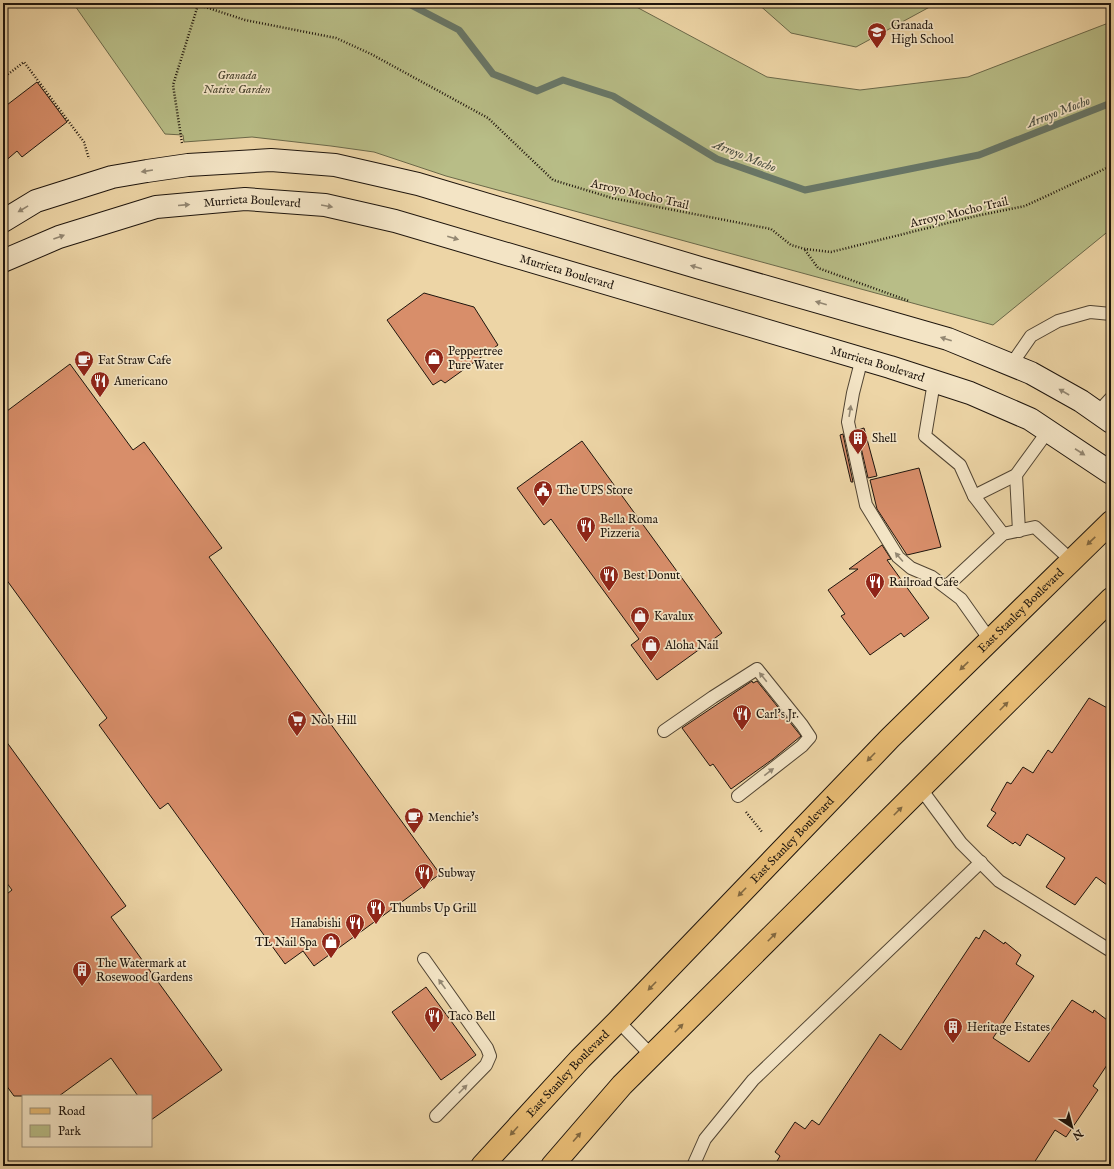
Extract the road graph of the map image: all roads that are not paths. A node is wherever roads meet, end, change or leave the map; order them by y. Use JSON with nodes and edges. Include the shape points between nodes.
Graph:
{"nodes":[{"id":1,"x":3,"y":221,"type":"edge"},
{"id":2,"x":3,"y":261,"type":"edge"},
{"id":3,"x":1111,"y":314,"type":"edge"},
{"id":4,"x":862,"y":358,"type":"junction"},
{"id":5,"x":1011,"y":365,"type":"junction"},
{"id":6,"x":934,"y":382,"type":"junction"},
{"id":7,"x":1106,"y":411,"type":"edge"},
{"id":8,"x":1048,"y":431,"type":"junction"},
{"id":9,"x":1111,"y":473,"type":"edge"},
{"id":10,"x":1016,"y":475,"type":"junction"},
{"id":11,"x":974,"y":496,"type":"junction"},
{"id":12,"x":1111,"y":522,"type":"edge"},
{"id":13,"x":1018,"y":531,"type":"junction"},
{"id":14,"x":1003,"y":534,"type":"junction"},
{"id":15,"x":1072,"y":560,"type":"junction"},
{"id":16,"x":946,"y":587,"type":"junction"},
{"id":17,"x":1111,"y":599,"type":"edge"},
{"id":18,"x":990,"y":640,"type":"junction"},
{"id":19,"x":664,"y":731,"type":"dead end"},
{"id":20,"x":921,"y":789,"type":"junction"},
{"id":21,"x":738,"y":796,"type":"dead end"},
{"id":22,"x":981,"y":862,"type":"junction"},
{"id":23,"x":1111,"y":951,"type":"edge"},
{"id":24,"x":424,"y":959,"type":"dead end"},
{"id":25,"x":618,"y":1021,"type":"junction"},
{"id":26,"x":652,"y":1056,"type":"junction"},
{"id":27,"x":436,"y":1116,"type":"dead end"},
{"id":28,"x":482,"y":1166,"type":"edge"},
{"id":29,"x":552,"y":1166,"type":"edge"},
{"id":30,"x":693,"y":1166,"type":"edge"}],
"edges":[{"from":5,"to":1,"type":"main road","one_way":true,"via":[[948,339],[418,184],[335,165],[271,160],[188,165],[112,177],[36,201]]},
{"from":2,"to":4,"type":"main road","name":"Murrieta Boulevard","one_way":true,"via":[[59,237],[156,207],[245,199],[325,205],[395,221]]},
{"from":3,"to":5,"type":"lane","via":[[1090,312],[1058,321],[1031,336]]},
{"from":4,"to":6,"type":"main road","name":"Murrieta Boulevard"},
{"from":16,"to":4,"type":"lane","one_way":true,"via":[[898,558],[866,504],[848,422]]},
{"from":7,"to":5,"type":"main road","one_way":true},
{"from":6,"to":8,"type":"main road","name":"Murrieta Boulevard","via":[[970,393],[1030,419]]},
{"from":6,"to":11,"type":"lane","via":[[925,436],[960,465]]},
{"from":8,"to":9,"type":"main road","name":"Murrieta Boulevard","one_way":true},
{"from":8,"to":10,"type":"lane"},
{"from":10,"to":11,"type":"lane"},
{"from":10,"to":13,"type":"lane"},
{"from":11,"to":14,"type":"lane"},
{"from":12,"to":15,"type":"main road","name":"East Stanley Boulevard","one_way":true},
{"from":13,"to":14,"type":"lane"},
{"from":13,"to":15,"type":"lane","via":[[1035,527]]},
{"from":14,"to":16,"type":"lane"},
{"from":15,"to":18,"type":"main road","name":"East Stanley Boulevard"},
{"from":16,"to":18,"type":"lane","via":[[961,599]]},
{"from":20,"to":17,"type":"main road","one_way":true},
{"from":18,"to":25,"type":"main road","name":"East Stanley Boulevard","one_way":true,"via":[[890,738]]},
{"from":21,"to":19,"type":"lane","one_way":true,"via":[[810,737],[757,669]]},
{"from":20,"to":22,"type":"lane","via":[[961,843]]},
{"from":26,"to":20,"type":"main road","one_way":true},
{"from":22,"to":23,"type":"lane","via":[[999,880]]},
{"from":22,"to":30,"type":"lane","via":[[753,1080],[705,1139]]},
{"from":27,"to":24,"type":"lane","one_way":true,"via":[[486,1065],[490,1056],[487,1048]]},
{"from":25,"to":26,"type":"lane"},
{"from":25,"to":28,"type":"main road","name":"East Stanley Boulevard","one_way":true},
{"from":29,"to":26,"type":"main road","one_way":true,"via":[[622,1085]]}]}
